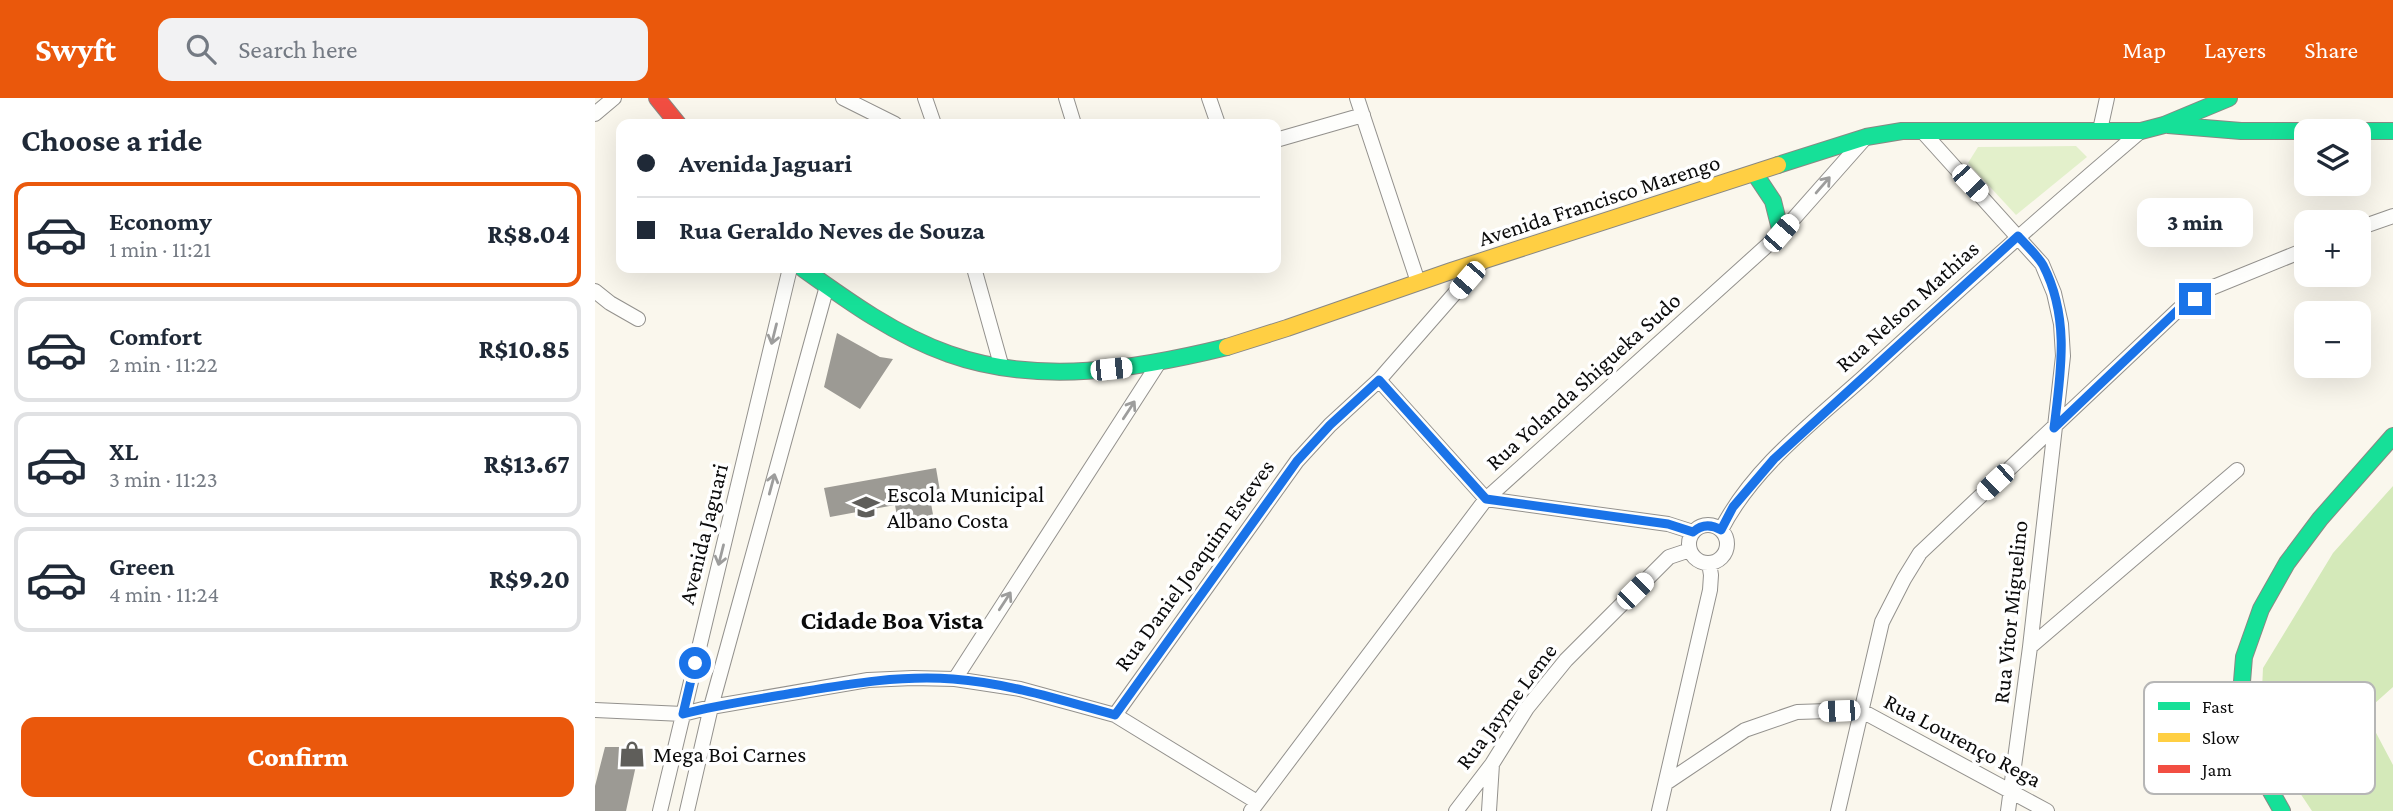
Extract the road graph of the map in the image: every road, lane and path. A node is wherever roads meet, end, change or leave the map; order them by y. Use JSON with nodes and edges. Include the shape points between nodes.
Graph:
{"nodes":[{"id":1,"x":614,"y":98,"type":"edge"},
{"id":2,"x":656,"y":98,"type":"edge"},
{"id":3,"x":843,"y":98,"type":"edge"},
{"id":4,"x":925,"y":98,"type":"edge"},
{"id":5,"x":1066,"y":98,"type":"edge"},
{"id":6,"x":1209,"y":98,"type":"edge"},
{"id":7,"x":1357,"y":98,"type":"edge"},
{"id":8,"x":2106,"y":98,"type":"edge"},
{"id":9,"x":2229,"y":98,"type":"edge"},
{"id":10,"x":595,"y":114,"type":"edge"},
{"id":11,"x":1363,"y":115,"type":"junction"},
{"id":12,"x":674,"y":119,"type":"edge"},
{"id":13,"x":885,"y":119,"type":"edge"},
{"id":14,"x":932,"y":119,"type":"edge"},
{"id":15,"x":1073,"y":119,"type":"edge"},
{"id":16,"x":1216,"y":119,"type":"edge"},
{"id":17,"x":2164,"y":125,"type":"junction"},
{"id":18,"x":2099,"y":130,"type":"junction"},
{"id":19,"x":1922,"y":131,"type":"junction"},
{"id":20,"x":2141,"y":131,"type":"junction"},
{"id":21,"x":2393,"y":131,"type":"edge"},
{"id":22,"x":1866,"y":137,"type":"junction"},
{"id":23,"x":1281,"y":139,"type":"edge"},
{"id":24,"x":1755,"y":174,"type":"junction"},
{"id":25,"x":2393,"y":216,"type":"edge"},
{"id":26,"x":2371,"y":224,"type":"edge"},
{"id":27,"x":1781,"y":233,"type":"junction"},
{"id":28,"x":2018,"y":236,"type":"junction"},
{"id":29,"x":2294,"y":254,"type":"edge"},
{"id":30,"x":1484,"y":260,"type":"junction"},
{"id":31,"x":789,"y":273,"type":"edge"},
{"id":32,"x":809,"y":273,"type":"edge"},
{"id":33,"x":975,"y":273,"type":"edge"},
{"id":34,"x":1418,"y":282,"type":"junction"},
{"id":35,"x":827,"y":286,"type":"junction"},
{"id":36,"x":595,"y":291,"type":"edge"},
{"id":37,"x":638,"y":319,"type":"dead end"},
{"id":38,"x":1158,"y":364,"type":"junction"},
{"id":39,"x":1002,"y":368,"type":"junction"},
{"id":40,"x":1379,"y":380,"type":"junction"},
{"id":41,"x":2054,"y":428,"type":"junction"},
{"id":42,"x":2393,"y":436,"type":"edge"},
{"id":43,"x":2237,"y":470,"type":"dead end"},
{"id":44,"x":1486,"y":499,"type":"junction"},
{"id":45,"x":1721,"y":530,"type":"junction"},
{"id":46,"x":1693,"y":532,"type":"junction"},
{"id":47,"x":1690,"y":550,"type":"junction"},
{"id":48,"x":1709,"y":563,"type":"junction"},
{"id":49,"x":2030,"y":648,"type":"junction"},
{"id":50,"x":955,"y":679,"type":"junction"},
{"id":51,"x":2241,"y":682,"type":"edge"},
{"id":52,"x":711,"y":707,"type":"junction"},
{"id":53,"x":595,"y":709,"type":"edge"},
{"id":54,"x":1860,"y":710,"type":"junction"},
{"id":55,"x":683,"y":714,"type":"junction"},
{"id":56,"x":1115,"y":715,"type":"junction"},
{"id":57,"x":1492,"y":764,"type":"junction"},
{"id":58,"x":1667,"y":783,"type":"junction"},
{"id":59,"x":2010,"y":790,"type":"junction"},
{"id":60,"x":2270,"y":794,"type":"edge"},
{"id":61,"x":1254,"y":806,"type":"edge"},
{"id":62,"x":660,"y":811,"type":"edge"},
{"id":63,"x":687,"y":811,"type":"edge"},
{"id":64,"x":1456,"y":811,"type":"edge"},
{"id":65,"x":1489,"y":811,"type":"edge"},
{"id":66,"x":1659,"y":811,"type":"edge"},
{"id":67,"x":1838,"y":811,"type":"edge"},
{"id":68,"x":2008,"y":811,"type":"edge"},
{"id":69,"x":2047,"y":811,"type":"edge"},
{"id":70,"x":2282,"y":811,"type":"edge"}],
"edges":[{"from":1,"to":10,"type":"street"},
{"from":2,"to":12,"type":"main road"},
{"from":3,"to":13,"type":"street"},
{"from":4,"to":14,"type":"street"},
{"from":5,"to":15,"type":"street"},
{"from":6,"to":16,"type":"street"},
{"from":7,"to":11,"type":"street"},
{"from":8,"to":18,"type":"street"},
{"from":9,"to":17,"type":"main road","name":"Avenida Francisco Marengo"},
{"from":11,"to":23,"type":"street"},
{"from":11,"to":34,"type":"street"},
{"from":17,"to":20,"type":"main road","name":"Avenida Francisco Marengo"},
{"from":17,"to":21,"type":"main road","via":[[2241,131]]},
{"from":18,"to":19,"type":"main road","name":"Avenida Francisco Marengo"},
{"from":18,"to":20,"type":"main road","name":"Avenida Francisco Marengo"},
{"from":19,"to":22,"type":"main road","name":"Avenida Francisco Marengo"},
{"from":19,"to":28,"type":"street","name":"Rua Vitor Miguelino"},
{"from":20,"to":28,"type":"street","name":"Rua Nelson Mathias"},
{"from":22,"to":24,"type":"main road","name":"Avenida Francisco Marengo"},
{"from":27,"to":22,"type":"street","name":"Rua Yolanda Shigueka Sudo","one_way":true},
{"from":24,"to":27,"type":"main road","via":[[1772,196]]},
{"from":24,"to":30,"type":"main road","name":"Avenida Francisco Marengo"},
{"from":25,"to":26,"type":"street"},
{"from":27,"to":44,"type":"street","name":"Rua Yolanda Shigueka Sudo"},
{"from":28,"to":41,"type":"street","name":"Rua Vitor Miguelino","via":[[2042,264],[2061,324],[2063,356]]},
{"from":28,"to":45,"type":"street","name":"Rua Nelson Mathias","via":[[1774,459],[1733,507]]},
{"from":29,"to":41,"type":"street","via":[[2211,288],[2179,309]]},
{"from":30,"to":34,"type":"main road","name":"Avenida Francisco Marengo"},
{"from":30,"to":40,"type":"street","name":"Rua Daniel Joaquim Esteves"},
{"from":31,"to":55,"type":"street","name":"Avenida Jaguari","one_way":true},
{"from":32,"to":35,"type":"main road","name":"Avenida Francisco Marengo"},
{"from":33,"to":39,"type":"street"},
{"from":34,"to":38,"type":"main road","name":"Avenida Francisco Marengo","via":[[1254,339]]},
{"from":35,"to":39,"type":"main road","name":"Avenida Francisco Marengo","via":[[909,337],[962,359]]},
{"from":52,"to":35,"type":"street","one_way":true},
{"from":36,"to":37,"type":"street"},
{"from":38,"to":39,"type":"main road","name":"Avenida Francisco Marengo","via":[[1088,371]]},
{"from":50,"to":38,"type":"street","one_way":true},
{"from":40,"to":44,"type":"street"},
{"from":40,"to":56,"type":"street","name":"Rua Daniel Joaquim Esteves","via":[[1297,461]]},
{"from":41,"to":49,"type":"street","name":"Rua Vitor Miguelino"},
{"from":41,"to":54,"type":"street","via":[[1920,553],[1882,622]]},
{"from":42,"to":51,"type":"main road","via":[[2316,521],[2271,586],[2251,629]]},
{"from":43,"to":49,"type":"street"},
{"from":44,"to":46,"type":"street","via":[[1668,524]]},
{"from":44,"to":61,"type":"street","name":"Rua Yolanda Shigueka Sudo"},
{"from":45,"to":46,"type":"street","via":[[1710,525]]},
{"from":45,"to":48,"type":"street","via":[[1726,541],[1724,553]]},
{"from":46,"to":47,"type":"street"},
{"from":47,"to":48,"type":"street"},
{"from":47,"to":57,"type":"street","name":"Rua Jayme Leme","via":[[1669,557],[1566,660],[1527,708]]},
{"from":48,"to":58,"type":"street","via":[[1710,590]]},
{"from":49,"to":59,"type":"street","name":"Rua Vitor Miguelino"},
{"from":50,"to":52,"type":"street","via":[[868,680]]},
{"from":50,"to":56,"type":"street","via":[[1020,689]]},
{"from":52,"to":55,"type":"street"},
{"from":52,"to":63,"type":"street"},
{"from":53,"to":55,"type":"street"},
{"from":54,"to":58,"type":"street","name":"Rua Lourenço Rega","via":[[1797,712],[1745,730]]},
{"from":54,"to":59,"type":"street","name":"Rua Lourenço Rega"},
{"from":54,"to":67,"type":"street"},
{"from":55,"to":62,"type":"street","name":"Avenida Jaguari"},
{"from":56,"to":61,"type":"street"},
{"from":57,"to":64,"type":"street","name":"Rua Jayme Leme"},
{"from":57,"to":65,"type":"street"},
{"from":58,"to":66,"type":"street"},
{"from":59,"to":68,"type":"street","name":"Rua Vitor Miguelino"},
{"from":59,"to":69,"type":"street","name":"Rua Lourenço Rega"},
{"from":60,"to":70,"type":"main road"}]}
